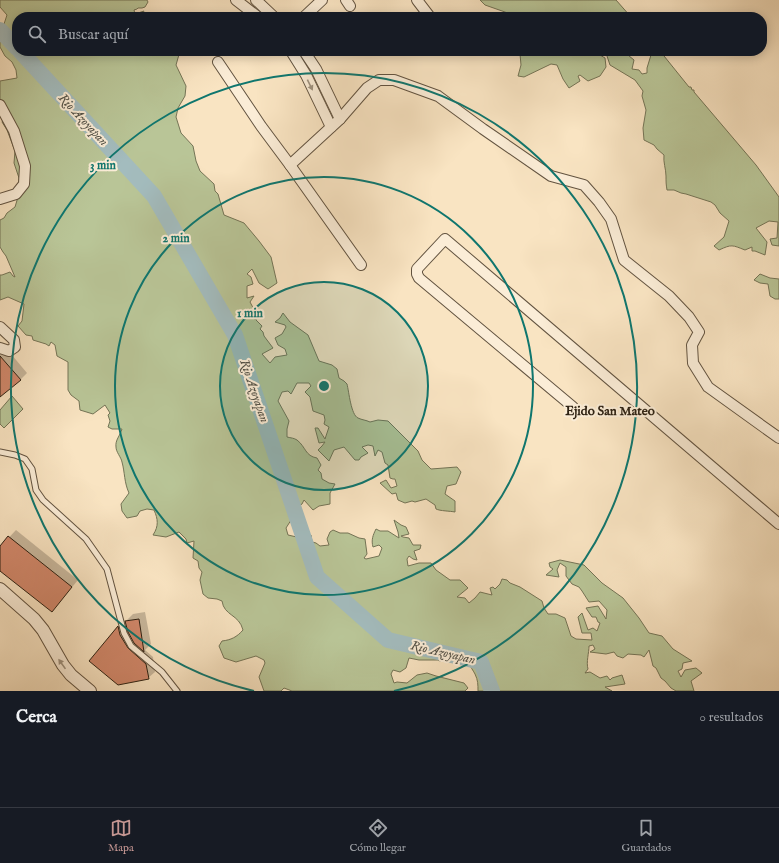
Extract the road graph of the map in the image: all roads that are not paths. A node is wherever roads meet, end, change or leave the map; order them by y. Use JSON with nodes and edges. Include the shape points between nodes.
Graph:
{"nodes":[{"id":1,"x":236,"y":0,"type":"edge"},
{"id":2,"x":256,"y":0,"type":"edge"},
{"id":3,"x":322,"y":0,"type":"edge"},
{"id":4,"x":417,"y":0,"type":"edge"},
{"id":5,"x":252,"y":12,"type":"edge"},
{"id":6,"x":269,"y":12,"type":"edge"},
{"id":7,"x":309,"y":12,"type":"edge"},
{"id":8,"x":426,"y":12,"type":"edge"},
{"id":9,"x":294,"y":56,"type":"edge"},
{"id":10,"x":307,"y":56,"type":"edge"},
{"id":11,"x":218,"y":62,"type":"dead end"},
{"id":12,"x":0,"y":105,"type":"edge"},
{"id":13,"x":340,"y":119,"type":"junction"},
{"id":14,"x":331,"y":127,"type":"junction"},
{"id":15,"x":290,"y":165,"type":"junction"},
{"id":16,"x":3,"y":199,"type":"edge"},
{"id":17,"x":361,"y":265,"type":"dead end"},
{"id":18,"x":0,"y":327,"type":"edge"},
{"id":19,"x":0,"y":348,"type":"edge"},
{"id":20,"x":573,"y":407,"type":"dead end"},
{"id":21,"x":779,"y":438,"type":"edge"},
{"id":22,"x":0,"y":452,"type":"edge"},
{"id":23,"x":779,"y":524,"type":"edge"},
{"id":24,"x":0,"y":589,"type":"edge"},
{"id":25,"x":90,"y":691,"type":"edge"},
{"id":26,"x":177,"y":691,"type":"edge"}],
"edges":[{"from":1,"to":5,"type":"street"},
{"from":2,"to":6,"type":"street"},
{"from":3,"to":7,"type":"street"},
{"from":4,"to":8,"type":"street"},
{"from":9,"to":14,"type":"street","one_way":true},
{"from":10,"to":13,"type":"street"},
{"from":11,"to":15,"type":"street"},
{"from":12,"to":16,"type":"street","via":[[14,131],[25,166],[24,184],[16,194]]},
{"from":13,"to":14,"type":"street"},
{"from":13,"to":21,"type":"street","via":[[367,88],[379,80],[394,80],[438,96],[551,176],[584,185],[611,219],[624,260],[669,296],[699,332],[692,345],[693,363],[708,387]]},
{"from":14,"to":15,"type":"street"},
{"from":15,"to":17,"type":"street"},
{"from":18,"to":19,"type":"street","via":[[14,340],[15,347],[9,351]]},
{"from":20,"to":23,"type":"street","via":[[419,278],[417,269],[445,239]]},
{"from":22,"to":26,"type":"lane","via":[[25,459],[32,469],[36,490],[43,500],[86,539],[107,569],[124,634],[131,646],[162,672]]},
{"from":25,"to":24,"type":"street","one_way":true,"via":[[63,665],[34,619]]}]}
